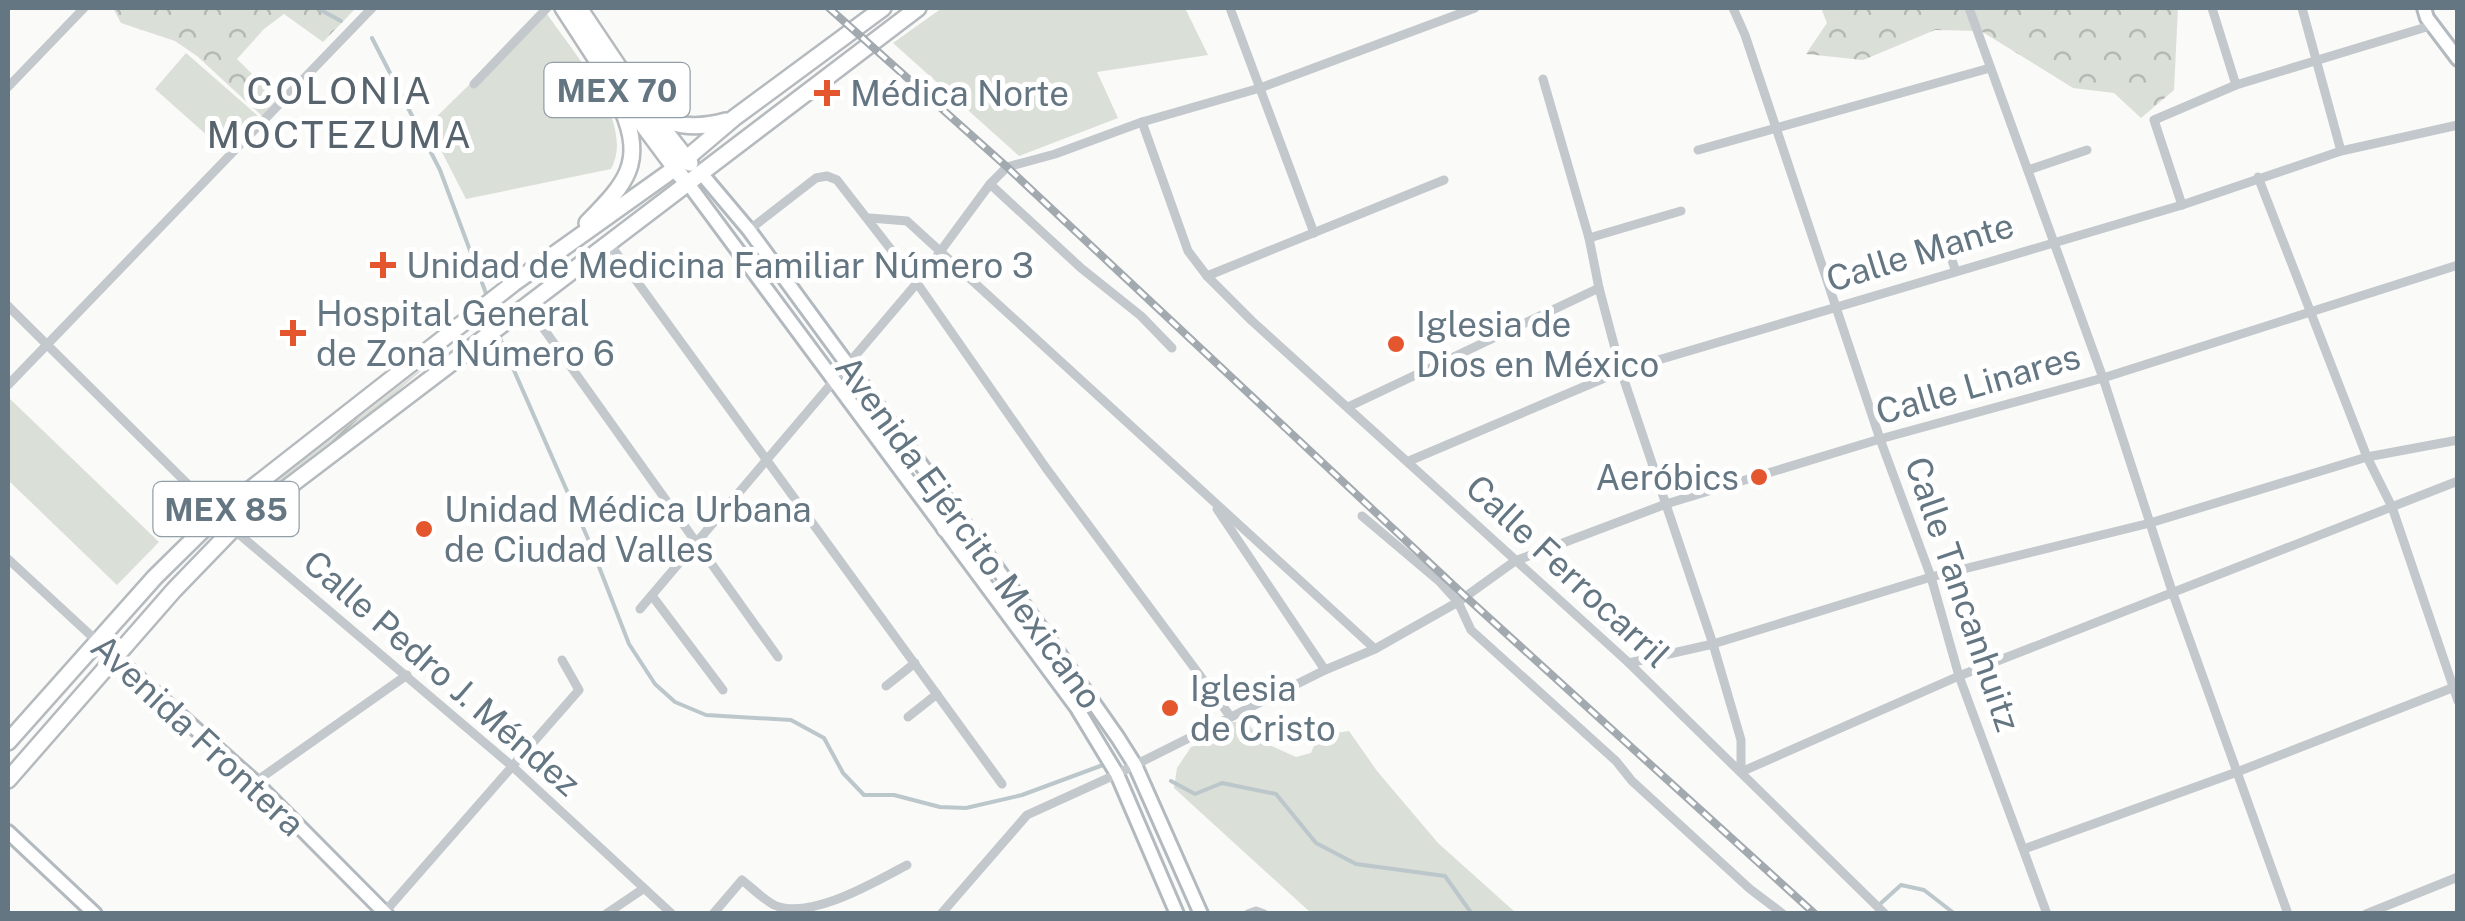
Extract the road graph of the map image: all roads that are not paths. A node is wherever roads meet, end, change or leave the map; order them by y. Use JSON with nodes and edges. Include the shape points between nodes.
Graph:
{"nodes":[{"id":1,"x":84,"y":8,"type":"edge"},
{"id":2,"x":372,"y":8,"type":"edge"},
{"id":3,"x":547,"y":8,"type":"edge"},
{"id":4,"x":563,"y":8,"type":"edge"},
{"id":5,"x":580,"y":8,"type":"edge"},
{"id":6,"x":883,"y":8,"type":"edge"},
{"id":7,"x":918,"y":8,"type":"edge"},
{"id":8,"x":1230,"y":8,"type":"edge"},
{"id":9,"x":1475,"y":8,"type":"edge"},
{"id":10,"x":1733,"y":8,"type":"edge"},
{"id":11,"x":1970,"y":8,"type":"edge"},
{"id":12,"x":2212,"y":8,"type":"edge"},
{"id":13,"x":2302,"y":8,"type":"edge"},
{"id":14,"x":2424,"y":8,"type":"edge"},
{"id":15,"x":2433,"y":25,"type":"junction"},
{"id":16,"x":2458,"y":59,"type":"edge"},
{"id":17,"x":2318,"y":60,"type":"junction"},
{"id":18,"x":1990,"y":68,"type":"junction"},
{"id":19,"x":1544,"y":80,"type":"dead end"},
{"id":20,"x":611,"y":82,"type":"junction"},
{"id":21,"x":474,"y":84,"type":"dead end"},
{"id":22,"x":2236,"y":85,"type":"junction"},
{"id":23,"x":8,"y":88,"type":"edge"},
{"id":24,"x":1260,"y":88,"type":"junction"},
{"id":25,"x":642,"y":102,"type":"junction"},
{"id":26,"x":734,"y":118,"type":"junction"},
{"id":27,"x":1142,"y":122,"type":"junction"},
{"id":28,"x":2458,"y":125,"type":"edge"},
{"id":29,"x":1776,"y":126,"type":"junction"},
{"id":30,"x":1698,"y":150,"type":"dead end"},
{"id":31,"x":2086,"y":150,"type":"dead end"},
{"id":32,"x":2341,"y":152,"type":"junction"},
{"id":33,"x":680,"y":164,"type":"junction"},
{"id":34,"x":2028,"y":170,"type":"junction"},
{"id":35,"x":2258,"y":177,"type":"junction"},
{"id":36,"x":694,"y":178,"type":"junction"},
{"id":37,"x":1444,"y":180,"type":"dead end"},
{"id":38,"x":990,"y":184,"type":"junction"},
{"id":39,"x":2182,"y":205,"type":"junction"},
{"id":40,"x":1681,"y":211,"type":"dead end"},
{"id":41,"x":870,"y":218,"type":"junction"},
{"id":42,"x":749,"y":230,"type":"junction"},
{"id":43,"x":1314,"y":234,"type":"junction"},
{"id":44,"x":1590,"y":238,"type":"junction"},
{"id":45,"x":1944,"y":240,"type":"dead end"},
{"id":46,"x":2053,"y":241,"type":"junction"},
{"id":47,"x":608,"y":244,"type":"junction"},
{"id":48,"x":559,"y":252,"type":"junction"},
{"id":49,"x":940,"y":252,"type":"junction"},
{"id":50,"x":2458,"y":265,"type":"edge"},
{"id":51,"x":1955,"y":270,"type":"junction"},
{"id":52,"x":1207,"y":276,"type":"junction"},
{"id":53,"x":917,"y":283,"type":"junction"},
{"id":54,"x":1599,"y":288,"type":"junction"},
{"id":55,"x":8,"y":306,"type":"edge"},
{"id":56,"x":1835,"y":306,"type":"junction"},
{"id":57,"x":523,"y":307,"type":"junction"},
{"id":58,"x":2312,"y":314,"type":"junction"},
{"id":59,"x":46,"y":344,"type":"junction"},
{"id":60,"x":1172,"y":348,"type":"dead end"},
{"id":61,"x":846,"y":364,"type":"junction"},
{"id":62,"x":1622,"y":371,"type":"junction"},
{"id":63,"x":2103,"y":378,"type":"junction"},
{"id":64,"x":836,"y":379,"type":"junction"},
{"id":65,"x":8,"y":385,"type":"edge"},
{"id":66,"x":1348,"y":408,"type":"junction"},
{"id":67,"x":1880,"y":439,"type":"junction"},
{"id":68,"x":2458,"y":440,"type":"edge"},
{"id":69,"x":2367,"y":458,"type":"junction"},
{"id":70,"x":1409,"y":461,"type":"junction"},
{"id":71,"x":766,"y":462,"type":"junction"},
{"id":72,"x":2458,"y":481,"type":"edge"},
{"id":73,"x":1208,"y":494,"type":"junction"},
{"id":74,"x":1666,"y":504,"type":"junction"},
{"id":75,"x":2392,"y":507,"type":"junction"},
{"id":76,"x":219,"y":514,"type":"junction"},
{"id":77,"x":1362,"y":516,"type":"dead end"},
{"id":78,"x":952,"y":524,"type":"junction"},
{"id":79,"x":2150,"y":524,"type":"junction"},
{"id":80,"x":233,"y":530,"type":"junction"},
{"id":81,"x":698,"y":544,"type":"junction"},
{"id":82,"x":8,"y":559,"type":"edge"},
{"id":83,"x":1516,"y":561,"type":"junction"},
{"id":84,"x":1931,"y":577,"type":"junction"},
{"id":85,"x":2172,"y":591,"type":"junction"},
{"id":86,"x":653,"y":597,"type":"junction"},
{"id":87,"x":1458,"y":602,"type":"junction"},
{"id":88,"x":640,"y":610,"type":"dead end"},
{"id":89,"x":99,"y":643,"type":"junction"},
{"id":90,"x":1713,"y":644,"type":"junction"},
{"id":91,"x":1375,"y":649,"type":"junction"},
{"id":92,"x":116,"y":656,"type":"junction"},
{"id":93,"x":778,"y":656,"type":"dead end"},
{"id":94,"x":562,"y":660,"type":"dead end"},
{"id":95,"x":1629,"y":663,"type":"junction"},
{"id":96,"x":915,"y":664,"type":"junction"},
{"id":97,"x":1325,"y":670,"type":"junction"},
{"id":98,"x":407,"y":675,"type":"junction"},
{"id":99,"x":1960,"y":676,"type":"junction"},
{"id":100,"x":886,"y":686,"type":"dead end"},
{"id":101,"x":2455,"y":686,"type":"edge"},
{"id":102,"x":723,"y":690,"type":"dead end"},
{"id":103,"x":938,"y":694,"type":"junction"},
{"id":104,"x":2458,"y":701,"type":"edge"},
{"id":105,"x":1230,"y":716,"type":"junction"},
{"id":106,"x":908,"y":718,"type":"dead end"},
{"id":107,"x":8,"y":742,"type":"edge"},
{"id":108,"x":1134,"y":765,"type":"junction"},
{"id":109,"x":513,"y":767,"type":"junction"},
{"id":110,"x":1741,"y":772,"type":"junction"},
{"id":111,"x":2237,"y":772,"type":"junction"},
{"id":112,"x":1117,"y":774,"type":"junction"},
{"id":113,"x":8,"y":780,"type":"edge"},
{"id":114,"x":255,"y":782,"type":"junction"},
{"id":115,"x":1002,"y":784,"type":"dead end"},
{"id":116,"x":8,"y":832,"type":"edge"},
{"id":117,"x":2024,"y":849,"type":"junction"},
{"id":118,"x":907,"y":865,"type":"dead end"},
{"id":119,"x":2458,"y":877,"type":"edge"},
{"id":120,"x":644,"y":889,"type":"junction"},
{"id":121,"x":944,"y":909,"type":"edge"},
{"id":122,"x":385,"y":913,"type":"edge"},
{"id":123,"x":95,"y":914,"type":"edge"},
{"id":124,"x":606,"y":914,"type":"edge"},
{"id":125,"x":672,"y":914,"type":"edge"},
{"id":126,"x":713,"y":914,"type":"edge"},
{"id":127,"x":956,"y":914,"type":"edge"},
{"id":128,"x":1177,"y":914,"type":"edge"},
{"id":129,"x":1201,"y":914,"type":"edge"},
{"id":130,"x":1248,"y":914,"type":"edge"},
{"id":131,"x":1264,"y":914,"type":"edge"},
{"id":132,"x":1783,"y":914,"type":"edge"},
{"id":133,"x":1885,"y":914,"type":"edge"},
{"id":134,"x":2048,"y":914,"type":"edge"},
{"id":135,"x":2288,"y":914,"type":"edge"},
{"id":136,"x":2366,"y":914,"type":"edge"}],
"edges":[{"from":1,"to":23,"type":"street"},
{"from":2,"to":59,"type":"street"},
{"from":3,"to":21,"type":"street"},
{"from":4,"to":20,"type":"main road","number":"MEX 70"},
{"from":5,"to":25,"type":"main road","number":"MEX 70"},
{"from":6,"to":26,"type":"main road"},
{"from":7,"to":36,"type":"main road"},
{"from":8,"to":24,"type":"street"},
{"from":9,"to":24,"type":"street"},
{"from":10,"to":29,"type":"street","name":"Calle Tancanhuitz"},
{"from":11,"to":18,"type":"street"},
{"from":12,"to":22,"type":"street"},
{"from":13,"to":17,"type":"street"},
{"from":14,"to":15,"type":"main road"},
{"from":15,"to":16,"type":"main road"},
{"from":15,"to":17,"type":"street"},
{"from":17,"to":22,"type":"street"},
{"from":17,"to":32,"type":"street"},
{"from":18,"to":29,"type":"street"},
{"from":18,"to":34,"type":"street"},
{"from":19,"to":44,"type":"street"},
{"from":20,"to":33,"type":"main road","number":"MEX 70"},
{"from":20,"to":48,"type":"main road","via":[[632,144],[624,185]]},
{"from":22,"to":39,"type":"street","via":[[2154,120]]},
{"from":24,"to":27,"type":"street"},
{"from":24,"to":43,"type":"street"},
{"from":25,"to":26,"type":"main road","via":[[674,124]]},
{"from":25,"to":33,"type":"main road","number":"MEX 70"},
{"from":26,"to":33,"type":"main road"},
{"from":27,"to":38,"type":"street","via":[[1007,168]]},
{"from":27,"to":52,"type":"street","name":"Calle Ferrocarril","via":[[1188,251]]},
{"from":28,"to":32,"type":"street","name":"Calle Mante"},
{"from":29,"to":30,"type":"street"},
{"from":29,"to":56,"type":"street","name":"Calle Tancanhuitz"},
{"from":31,"to":34,"type":"street"},
{"from":32,"to":35,"type":"street","name":"Calle Mante"},
{"from":33,"to":36,"type":"main road","number":"MEX 70"},
{"from":33,"to":48,"type":"main road"},
{"from":34,"to":46,"type":"street"},
{"from":35,"to":39,"type":"street","name":"Calle Mante"},
{"from":35,"to":58,"type":"street"},
{"from":36,"to":42,"type":"main road","name":"Avenida Ejército Mexicano"},
{"from":36,"to":47,"type":"main road"},
{"from":36,"to":64,"type":"main road","name":"Avenida Ejército Mexicano"},
{"from":37,"to":43,"type":"street"},
{"from":38,"to":49,"type":"street"},
{"from":38,"to":60,"type":"street"},
{"from":39,"to":46,"type":"street","name":"Calle Mante"},
{"from":40,"to":44,"type":"street"},
{"from":41,"to":42,"type":"street","via":[[827,176]]},
{"from":41,"to":49,"type":"street","via":[[907,221]]},
{"from":41,"to":53,"type":"street"},
{"from":42,"to":61,"type":"main road","name":"Avenida Ejército Mexicano"},
{"from":43,"to":52,"type":"street"},
{"from":44,"to":54,"type":"street"},
{"from":45,"to":51,"type":"street"},
{"from":46,"to":51,"type":"street","name":"Calle Mante"},
{"from":46,"to":63,"type":"street"},
{"from":47,"to":57,"type":"main road"},
{"from":47,"to":71,"type":"street"},
{"from":48,"to":76,"type":"main road","number":"MEX 85"},
{"from":49,"to":53,"type":"street"},
{"from":49,"to":73,"type":"street"},
{"from":50,"to":58,"type":"street","name":"Calle Linares"},
{"from":51,"to":56,"type":"street","name":"Calle Mante"},
{"from":52,"to":66,"type":"street","name":"Calle Ferrocarril"},
{"from":53,"to":61,"type":"street"},
{"from":53,"to":105,"type":"street"},
{"from":54,"to":62,"type":"street"},
{"from":54,"to":66,"type":"street"},
{"from":55,"to":59,"type":"street","name":"Calle Pedro J. Méndez"},
{"from":56,"to":62,"type":"street","name":"Calle Mante"},
{"from":56,"to":67,"type":"street","name":"Calle Tancanhuitz"},
{"from":57,"to":80,"type":"main road","number":"MEX 85"},
{"from":57,"to":81,"type":"street"},
{"from":58,"to":63,"type":"street","name":"Calle Linares"},
{"from":58,"to":69,"type":"street"},
{"from":59,"to":65,"type":"street"},
{"from":59,"to":76,"type":"street","name":"Calle Pedro J. Méndez"},
{"from":61,"to":64,"type":"street"},
{"from":61,"to":78,"type":"main road","name":"Avenida Ejército Mexicano"},
{"from":62,"to":70,"type":"street","name":"Calle Mante"},
{"from":62,"to":74,"type":"street"},
{"from":63,"to":67,"type":"street","name":"Calle Linares"},
{"from":63,"to":79,"type":"street"},
{"from":64,"to":71,"type":"street"},
{"from":64,"to":78,"type":"main road","name":"Avenida Ejército Mexicano"},
{"from":66,"to":70,"type":"street","name":"Calle Ferrocarril"},
{"from":67,"to":74,"type":"street","name":"Calle Linares"},
{"from":67,"to":84,"type":"street","name":"Calle Tancanhuitz"},
{"from":68,"to":69,"type":"street"},
{"from":69,"to":75,"type":"street"},
{"from":69,"to":79,"type":"street"},
{"from":70,"to":83,"type":"street","name":"Calle Ferrocarril"},
{"from":71,"to":81,"type":"street"},
{"from":71,"to":96,"type":"street"},
{"from":72,"to":75,"type":"street"},
{"from":73,"to":91,"type":"street"},
{"from":73,"to":97,"type":"street"},
{"from":74,"to":83,"type":"street","name":"Calle Linares"},
{"from":74,"to":90,"type":"street"},
{"from":75,"to":85,"type":"street"},
{"from":75,"to":101,"type":"street"},
{"from":76,"to":80,"type":"street","name":"Calle Pedro J. Méndez"},
{"from":76,"to":89,"type":"main road","number":"MEX 85"},
{"from":77,"to":87,"type":"street"},
{"from":78,"to":108,"type":"main road","name":"Avenida Ejército Mexicano","via":[[1048,638]]},
{"from":78,"to":112,"type":"main road","name":"Avenida Ejército Mexicano"},
{"from":79,"to":84,"type":"street"},
{"from":79,"to":85,"type":"street"},
{"from":80,"to":92,"type":"main road","number":"MEX 85"},
{"from":80,"to":98,"type":"street","name":"Calle Pedro J. Méndez"},
{"from":81,"to":86,"type":"street"},
{"from":81,"to":93,"type":"street"},
{"from":82,"to":89,"type":"street","name":"Avenida Frontera"},
{"from":83,"to":87,"type":"street","name":"Calle Linares"},
{"from":83,"to":95,"type":"street","name":"Calle Ferrocarril"},
{"from":84,"to":90,"type":"street"},
{"from":84,"to":99,"type":"street","name":"Calle Tancanhuitz"},
{"from":85,"to":99,"type":"street"},
{"from":85,"to":111,"type":"street"},
{"from":86,"to":88,"type":"street"},
{"from":86,"to":102,"type":"street"},
{"from":87,"to":91,"type":"street","name":"Calle Linares"},
{"from":87,"to":132,"type":"street","via":[[1470,630]]},
{"from":89,"to":92,"type":"main road","name":"Avenida Frontera"},
{"from":89,"to":107,"type":"main road","number":"MEX 85"},
{"from":90,"to":95,"type":"street"},
{"from":90,"to":110,"type":"street","via":[[1740,740]]},
{"from":91,"to":97,"type":"street","name":"Calle Linares"},
{"from":92,"to":113,"type":"main road","number":"MEX 85"},
{"from":92,"to":114,"type":"main road","name":"Avenida Frontera"},
{"from":94,"to":109,"type":"street","via":[[579,690]]},
{"from":95,"to":110,"type":"street","name":"Calle Ferrocarril"},
{"from":96,"to":100,"type":"street"},
{"from":96,"to":103,"type":"street"},
{"from":97,"to":105,"type":"street","name":"Calle Linares"},
{"from":98,"to":109,"type":"street","name":"Calle Pedro J. Méndez"},
{"from":98,"to":114,"type":"street"},
{"from":99,"to":110,"type":"street"},
{"from":99,"to":117,"type":"street","name":"Calle Tancanhuitz"},
{"from":101,"to":104,"type":"street"},
{"from":101,"to":111,"type":"street"},
{"from":103,"to":106,"type":"street"},
{"from":103,"to":115,"type":"street"},
{"from":105,"to":108,"type":"street","name":"Calle Linares"},
{"from":108,"to":112,"type":"street","name":"Calle Linares"},
{"from":108,"to":129,"type":"main road","name":"Avenida Ejército Mexicano"},
{"from":109,"to":120,"type":"street","name":"Calle Pedro J. Méndez"},
{"from":109,"to":122,"type":"street"},
{"from":110,"to":133,"type":"street","name":"Calle Ferrocarril"},
{"from":111,"to":117,"type":"street"},
{"from":111,"to":135,"type":"street"},
{"from":112,"to":121,"type":"street","name":"Calle Linares","via":[[1027,815]]},
{"from":112,"to":128,"type":"main road","name":"Avenida Ejército Mexicano"},
{"from":114,"to":122,"type":"main road","name":"Avenida Frontera"},
{"from":116,"to":123,"type":"main road"},
{"from":117,"to":134,"type":"street","name":"Calle Tancanhuitz"},
{"from":118,"to":126,"type":"street","via":[[845,898],[798,909],[776,906],[742,880]]},
{"from":119,"to":136,"type":"street"},
{"from":120,"to":124,"type":"street"},
{"from":120,"to":125,"type":"street","name":"Calle Pedro J. Méndez"},
{"from":121,"to":127,"type":"street"},
{"from":130,"to":131,"type":"street"}]}
